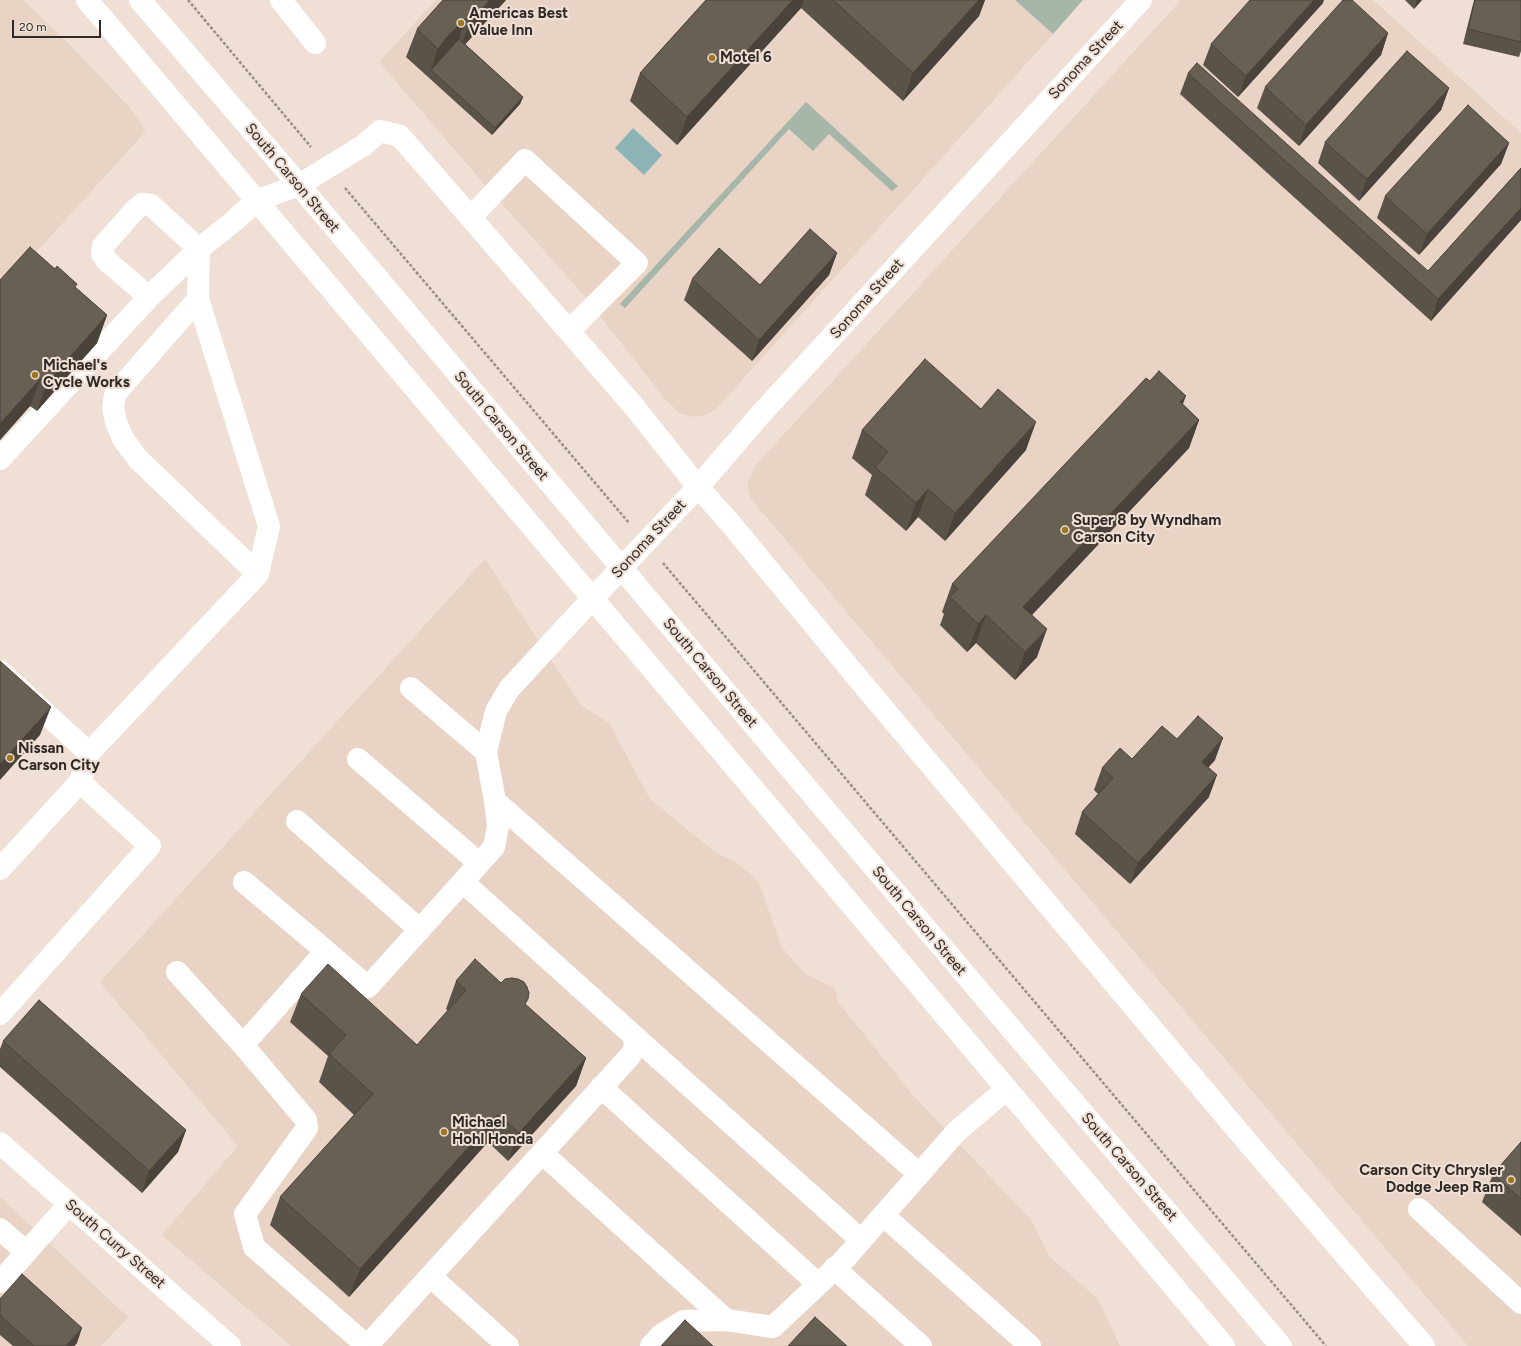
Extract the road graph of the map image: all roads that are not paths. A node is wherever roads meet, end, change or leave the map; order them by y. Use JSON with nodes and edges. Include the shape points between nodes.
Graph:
{"nodes":[{"id":1,"x":87,"y":0,"type":"edge"},
{"id":2,"x":140,"y":0,"type":"edge"},
{"id":3,"x":281,"y":0,"type":"edge"},
{"id":4,"x":1141,"y":0,"type":"edge"},
{"id":5,"x":315,"y":43,"type":"dead end"},
{"id":6,"x":299,"y":184,"type":"junction"},
{"id":7,"x":256,"y":201,"type":"junction"},
{"id":8,"x":471,"y":217,"type":"junction"},
{"id":9,"x":199,"y":248,"type":"junction"},
{"id":10,"x":149,"y":297,"type":"junction"},
{"id":11,"x":198,"y":299,"type":"junction"},
{"id":12,"x":569,"y":331,"type":"junction"},
{"id":13,"x":0,"y":459,"type":"edge"},
{"id":14,"x":698,"y":487,"type":"junction"},
{"id":15,"x":621,"y":569,"type":"junction"},
{"id":16,"x":258,"y":574,"type":"junction"},
{"id":17,"x":593,"y":598,"type":"junction"},
{"id":18,"x":0,"y":671,"type":"edge"},
{"id":19,"x":411,"y":688,"type":"dead end"},
{"id":20,"x":486,"y":752,"type":"junction"},
{"id":21,"x":89,"y":753,"type":"junction"},
{"id":22,"x":358,"y":759,"type":"dead end"},
{"id":23,"x":80,"y":782,"type":"junction"},
{"id":24,"x":495,"y":802,"type":"junction"},
{"id":25,"x":298,"y":821,"type":"dead end"},
{"id":26,"x":480,"y":863,"type":"junction"},
{"id":27,"x":0,"y":869,"type":"edge"},
{"id":28,"x":244,"y":882,"type":"dead end"},
{"id":29,"x":462,"y":882,"type":"junction"},
{"id":30,"x":420,"y":930,"type":"junction"},
{"id":31,"x":326,"y":951,"type":"junction"},
{"id":32,"x":177,"y":972,"type":"dead end"},
{"id":33,"x":0,"y":1014,"type":"edge"},
{"id":34,"x":634,"y":1036,"type":"junction"},
{"id":35,"x":243,"y":1044,"type":"junction"},
{"id":36,"x":601,"y":1087,"type":"junction"},
{"id":37,"x":1007,"y":1089,"type":"junction"},
{"id":38,"x":0,"y":1143,"type":"edge"},
{"id":39,"x":542,"y":1153,"type":"junction"},
{"id":40,"x":919,"y":1174,"type":"junction"},
{"id":41,"x":69,"y":1204,"type":"junction"},
{"id":42,"x":1419,"y":1209,"type":"dead end"},
{"id":43,"x":883,"y":1215,"type":"junction"},
{"id":44,"x":0,"y":1229,"type":"edge"},
{"id":45,"x":861,"y":1240,"type":"junction"},
{"id":46,"x":26,"y":1252,"type":"junction"},
{"id":47,"x":834,"y":1268,"type":"junction"},
{"id":48,"x":430,"y":1276,"type":"junction"},
{"id":49,"x":0,"y":1282,"type":"edge"},
{"id":50,"x":818,"y":1284,"type":"junction"},
{"id":51,"x":1521,"y":1302,"type":"edge"},
{"id":52,"x":726,"y":1320,"type":"junction"},
{"id":53,"x":230,"y":1346,"type":"edge"},
{"id":54,"x":367,"y":1346,"type":"edge"},
{"id":55,"x":508,"y":1346,"type":"edge"},
{"id":56,"x":651,"y":1346,"type":"edge"},
{"id":57,"x":921,"y":1346,"type":"edge"},
{"id":58,"x":1030,"y":1346,"type":"edge"},
{"id":59,"x":1224,"y":1346,"type":"edge"},
{"id":60,"x":1281,"y":1346,"type":"edge"},
{"id":61,"x":1424,"y":1346,"type":"edge"}],
"edges":[{"from":1,"to":7,"type":"main road"},
{"from":2,"to":6,"type":"main road","name":"South Carson Street"},
{"from":3,"to":5,"type":"main road"},
{"from":4,"to":14,"type":"main road","name":"Sonoma Street","via":[[759,416]]},
{"from":6,"to":7,"type":"main road"},
{"from":6,"to":8,"type":"main road","via":[[364,146],[380,131],[400,136]]},
{"from":6,"to":15,"type":"main road","name":"South Carson Street"},
{"from":7,"to":9,"type":"main road"},
{"from":7,"to":17,"type":"main road"},
{"from":8,"to":12,"type":"main road"},
{"from":8,"to":12,"type":"main road","via":[[526,160],[637,262]]},
{"from":9,"to":10,"type":"main road"},
{"from":9,"to":10,"type":"main road","via":[[151,205],[142,204],[135,210],[103,246],[102,254]]},
{"from":9,"to":11,"type":"main road"},
{"from":10,"to":13,"type":"main road"},
{"from":11,"to":16,"type":"main road","via":[[269,526]]},
{"from":11,"to":16,"type":"main road","via":[[115,394],[112,408],[124,439],[138,459]]},
{"from":12,"to":14,"type":"main road","via":[[632,404]]},
{"from":14,"to":15,"type":"main road","name":"Sonoma Street"},
{"from":14,"to":61,"type":"main road","via":[[1250,1144]]},
{"from":15,"to":17,"type":"main road","name":"Sonoma Street"},
{"from":15,"to":60,"type":"main road","name":"South Carson Street"},
{"from":16,"to":21,"type":"main road"},
{"from":17,"to":20,"type":"main road","name":"Sonoma Street","via":[[510,689],[496,711]]},
{"from":17,"to":37,"type":"main road"},
{"from":18,"to":21,"type":"main road"},
{"from":19,"to":20,"type":"main road"},
{"from":20,"to":24,"type":"main road"},
{"from":21,"to":23,"type":"main road"},
{"from":22,"to":26,"type":"main road"},
{"from":23,"to":27,"type":"main road"},
{"from":23,"to":33,"type":"main road","via":[[150,846]]},
{"from":24,"to":26,"type":"main road","via":[[498,826],[494,847]]},
{"from":24,"to":40,"type":"main road"},
{"from":25,"to":30,"type":"main road"},
{"from":26,"to":29,"type":"main road"},
{"from":28,"to":31,"type":"main road"},
{"from":29,"to":30,"type":"main road"},
{"from":29,"to":34,"type":"main road"},
{"from":30,"to":31,"type":"main road","via":[[368,987]]},
{"from":31,"to":35,"type":"main road"},
{"from":32,"to":35,"type":"main road"},
{"from":34,"to":36,"type":"main road","via":[[635,1047],[630,1056]]},
{"from":34,"to":45,"type":"main road"},
{"from":35,"to":54,"type":"main road","via":[[306,1120],[307,1128],[245,1214],[254,1247]]},
{"from":36,"to":39,"type":"main road"},
{"from":36,"to":50,"type":"main road"},
{"from":37,"to":40,"type":"main road","via":[[957,1131]]},
{"from":37,"to":59,"type":"main road"},
{"from":38,"to":41,"type":"main road","name":"South Curry Street"},
{"from":39,"to":48,"type":"main road"},
{"from":39,"to":52,"type":"main road"},
{"from":40,"to":43,"type":"main road"},
{"from":41,"to":46,"type":"main road"},
{"from":41,"to":53,"type":"main road","name":"South Curry Street"},
{"from":42,"to":51,"type":"main road"},
{"from":43,"to":45,"type":"main road"},
{"from":43,"to":58,"type":"main road"},
{"from":44,"to":46,"type":"main road"},
{"from":45,"to":47,"type":"main road"},
{"from":46,"to":49,"type":"main road"},
{"from":47,"to":50,"type":"main road"},
{"from":47,"to":57,"type":"main road"},
{"from":48,"to":54,"type":"main road"},
{"from":48,"to":55,"type":"main road"},
{"from":50,"to":52,"type":"main road","via":[[772,1327]]},
{"from":52,"to":56,"type":"main road","via":[[684,1321],[661,1335]]}]}
